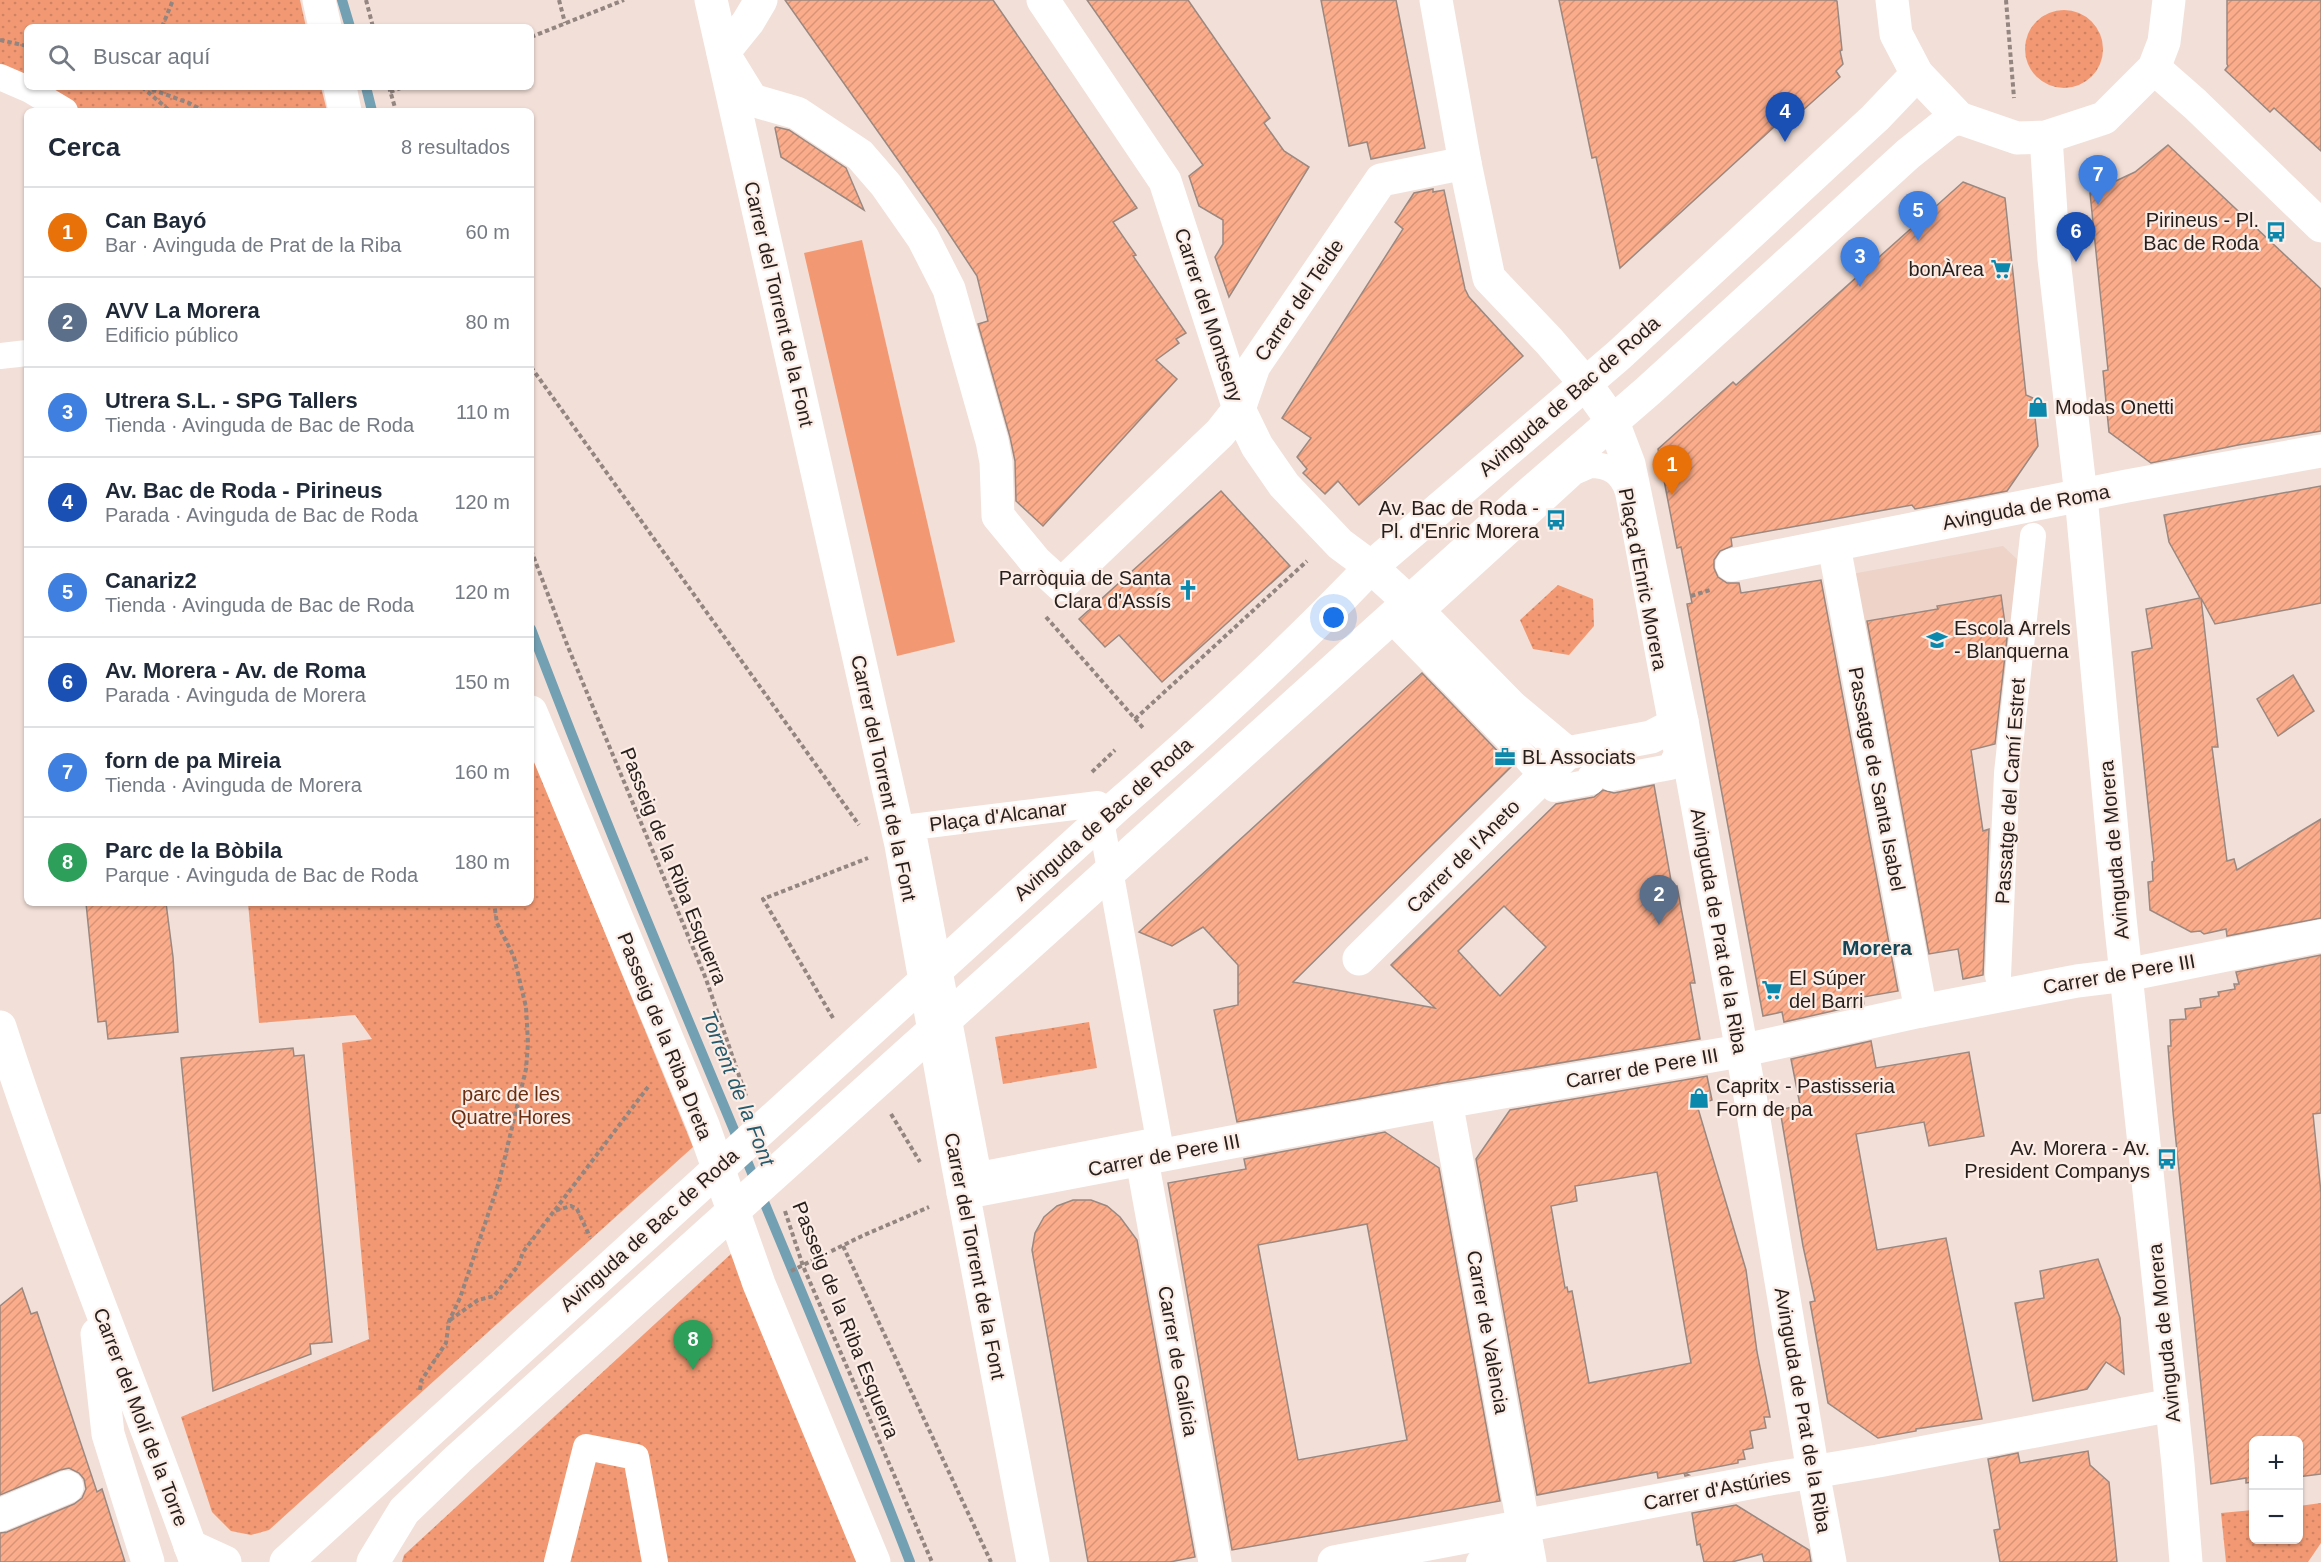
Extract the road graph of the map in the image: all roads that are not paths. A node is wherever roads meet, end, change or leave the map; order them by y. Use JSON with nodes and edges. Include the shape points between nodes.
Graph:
{"nodes":[{"id":1,"x":319,"y":0,"type":"edge"},
{"id":2,"x":711,"y":0,"type":"edge"},
{"id":3,"x":761,"y":0,"type":"edge"},
{"id":4,"x":1043,"y":0,"type":"edge"},
{"id":5,"x":1436,"y":0,"type":"edge"},
{"id":6,"x":1892,"y":0,"type":"edge"},
{"id":7,"x":2169,"y":0,"type":"edge"},
{"id":8,"x":324,"y":24,"type":"edge"},
{"id":9,"x":723,"y":53,"type":"junction"},
{"id":10,"x":2154,"y":68,"type":"junction"},
{"id":11,"x":1917,"y":74,"type":"junction"},
{"id":12,"x":0,"y":77,"type":"edge"},
{"id":13,"x":24,"y":87,"type":"edge"},
{"id":14,"x":30,"y":90,"type":"edge"},
{"id":15,"x":341,"y":90,"type":"edge"},
{"id":16,"x":60,"y":108,"type":"edge"},
{"id":17,"x":344,"y":108,"type":"edge"},
{"id":18,"x":1959,"y":118,"type":"junction"},
{"id":19,"x":2046,"y":137,"type":"junction"},
{"id":20,"x":1465,"y":163,"type":"junction"},
{"id":21,"x":2321,"y":226,"type":"edge"},
{"id":22,"x":24,"y":353,"type":"edge"},
{"id":23,"x":0,"y":356,"type":"edge"},
{"id":24,"x":1585,"y":383,"type":"junction"},
{"id":25,"x":1239,"y":409,"type":"junction"},
{"id":26,"x":1613,"y":422,"type":"junction"},
{"id":27,"x":2321,"y":451,"type":"edge"},
{"id":28,"x":2081,"y":496,"type":"junction"},
{"id":29,"x":2033,"y":536,"type":"dead end"},
{"id":30,"x":1834,"y":546,"type":"junction"},
{"id":31,"x":1371,"y":567,"type":"junction"},
{"id":32,"x":1725,"y":576,"type":"road end"},
{"id":33,"x":1414,"y":607,"type":"junction"},
{"id":34,"x":534,"y":719,"type":"edge"},
{"id":35,"x":1677,"y":724,"type":"junction"},
{"id":36,"x":1567,"y":753,"type":"junction"},
{"id":37,"x":1543,"y":776,"type":"junction"},
{"id":38,"x":2321,"y":936,"type":"edge"},
{"id":39,"x":1359,"y":959,"type":"dead end"},
{"id":40,"x":2126,"y":975,"type":"junction"},
{"id":41,"x":1998,"y":976,"type":"dead end"},
{"id":42,"x":1921,"y":1011,"type":"junction"},
{"id":43,"x":0,"y":1027,"type":"edge"},
{"id":44,"x":1740,"y":1051,"type":"junction"},
{"id":45,"x":1446,"y":1101,"type":"junction"},
{"id":46,"x":1150,"y":1150,"type":"junction"},
{"id":47,"x":963,"y":1193,"type":"junction"},
{"id":48,"x":91,"y":1288,"type":"junction"},
{"id":49,"x":2172,"y":1406,"type":"junction"},
{"id":50,"x":1812,"y":1472,"type":"junction"},
{"id":51,"x":67,"y":1487,"type":"dead end"},
{"id":52,"x":0,"y":1515,"type":"edge"},
{"id":53,"x":1524,"y":1527,"type":"junction"},
{"id":54,"x":193,"y":1554,"type":"edge"},
{"id":55,"x":148,"y":1562,"type":"edge"},
{"id":56,"x":225,"y":1562,"type":"edge"},
{"id":57,"x":286,"y":1562,"type":"edge"},
{"id":58,"x":374,"y":1562,"type":"edge"},
{"id":59,"x":557,"y":1562,"type":"edge"},
{"id":60,"x":655,"y":1562,"type":"edge"},
{"id":61,"x":874,"y":1562,"type":"edge"},
{"id":62,"x":1033,"y":1562,"type":"edge"},
{"id":63,"x":1215,"y":1562,"type":"edge"},
{"id":64,"x":1334,"y":1562,"type":"edge"},
{"id":65,"x":1479,"y":1562,"type":"edge"},
{"id":66,"x":1509,"y":1562,"type":"edge"},
{"id":67,"x":1530,"y":1562,"type":"edge"},
{"id":68,"x":1830,"y":1562,"type":"edge"},
{"id":69,"x":2186,"y":1562,"type":"edge"}],
"edges":[{"from":1,"to":8,"type":"street"},
{"from":2,"to":9,"type":"street","name":"Carrer del Torrent de la Font"},
{"from":3,"to":9,"type":"street"},
{"from":4,"to":25,"type":"street","name":"Carrer del Montseny","via":[[1165,181]]},
{"from":5,"to":20,"type":"street","name":"Avinguda de Prat de la Riba"},
{"from":6,"to":11,"type":"street","via":[[1896,34]]},
{"from":7,"to":10,"type":"street","via":[[2164,42]]},
{"from":9,"to":25,"type":"street","name":"Carrer del Teide","via":[[752,100],[797,113],[860,156],[886,185],[922,238],[949,289],[992,441],[998,516],[1061,585],[1220,433]]},
{"from":9,"to":47,"type":"street","name":"Carrer del Torrent de la Font","via":[[901,845]]},
{"from":10,"to":19,"type":"street","via":[[2104,118]]},
{"from":10,"to":21,"type":"street"},
{"from":11,"to":18,"type":"street"},
{"from":11,"to":24,"type":"street","name":"Avinguda de Bac de Roda","via":[[1826,165]]},
{"from":12,"to":13,"type":"street"},
{"from":14,"to":16,"type":"street"},
{"from":15,"to":17,"type":"street"},
{"from":18,"to":19,"type":"street","via":[[2016,138]]},
{"from":18,"to":26,"type":"street","via":[[1948,122],[1908,154]]},
{"from":19,"to":28,"type":"street","name":"Avinguda de Morera","via":[[2054,259]]},
{"from":20,"to":24,"type":"street","name":"Avinguda de Prat de la Riba","via":[[1489,278]]},
{"from":20,"to":25,"type":"street","name":"Carrer del Teide","via":[[1381,180],[1254,366]]},
{"from":22,"to":23,"type":"street"},
{"from":24,"to":26,"type":"street","name":"Avinguda de Prat de la Riba"},
{"from":24,"to":31,"type":"street","name":"Avinguda de Bac de Roda"},
{"from":25,"to":31,"type":"street","name":"Carrer del Montseny","via":[[1257,446],[1284,485],[1340,544]]},
{"from":26,"to":33,"type":"street"},
{"from":26,"to":35,"type":"street","name":"Avinguda de Prat de la Riba","via":[[1629,464]]},
{"from":27,"to":28,"type":"street","name":"Avinguda de Roma"},
{"from":28,"to":30,"type":"street","name":"Avinguda de Roma"},
{"from":28,"to":40,"type":"street","name":"Avinguda de Morera"},
{"from":29,"to":41,"type":"street","name":"Passatge del Camí Estret","via":[[2007,773]]},
{"from":30,"to":32,"type":"street","name":"Avinguda de Roma"},
{"from":30,"to":42,"type":"street","name":"Passatge de Santa Isabel"},
{"from":31,"to":33,"type":"street","name":"Carrer del Montseny"},
{"from":31,"to":57,"type":"street","name":"Avinguda de Bac de Roda","via":[[1335,606],[1117,806],[429,1409],[354,1502]]},
{"from":33,"to":35,"type":"street","name":"Plaça d'Enric Morera","via":[[1574,472],[1590,465],[1606,466],[1621,476],[1628,492]]},
{"from":33,"to":36,"type":"street","via":[[1512,707]]},
{"from":33,"to":37,"type":"street","name":"Plaça d'Enric Morera","via":[[1401,630]]},
{"from":33,"to":58,"type":"street","via":[[1144,841],[458,1459],[404,1511]]},
{"from":34,"to":61,"type":"street","name":"Passeig de la Riba Dreta","via":[[703,1125],[759,1284]]},
{"from":35,"to":36,"type":"street","via":[[1651,737]]},
{"from":35,"to":37,"type":"street","name":"Plaça d'Enric Morera","via":[[1677,754],[1670,767],[1611,778],[1610,773],[1590,777],[1591,782],[1554,789]]},
{"from":35,"to":44,"type":"street","name":"Avinguda de Prat de la Riba"},
{"from":36,"to":37,"type":"street","name":"Carrer de l'Aneto"},
{"from":37,"to":39,"type":"street","name":"Carrer de l'Aneto"},
{"from":38,"to":40,"type":"street","name":"Carrer de Pere III"},
{"from":40,"to":42,"type":"street","name":"Carrer de Pere III"},
{"from":40,"to":49,"type":"street","name":"Avinguda de Morera"},
{"from":42,"to":44,"type":"street","name":"Carrer de Pere III"},
{"from":43,"to":48,"type":"street","name":"Carrer del Molí de la Torre"},
{"from":44,"to":45,"type":"street","name":"Carrer de Pere III"},
{"from":44,"to":50,"type":"street","name":"Avinguda de Prat de la Riba"},
{"from":45,"to":46,"type":"street","name":"Carrer de Pere III"},
{"from":45,"to":53,"type":"street","name":"Carrer de València"},
{"from":46,"to":46,"type":"street","name":"Plaça d'Alcanar","via":[[1098,804],[912,827],[978,1172]]},
{"from":46,"to":47,"type":"street","name":"Carrer de Pere III"},
{"from":46,"to":63,"type":"street","name":"Carrer de Galícia"},
{"from":47,"to":62,"type":"street","name":"Carrer del Torrent de la Font"},
{"from":48,"to":54,"type":"street","name":"Carrer del Molí de la Torre"},
{"from":48,"to":55,"type":"street","name":"Carrer del Molí de la Torre","via":[[108,1434]]},
{"from":49,"to":50,"type":"street","name":"Carrer d'Astúries"},
{"from":49,"to":69,"type":"street","name":"Avinguda de Morera"},
{"from":50,"to":53,"type":"street","name":"Carrer d'Astúries"},
{"from":50,"to":68,"type":"street","name":"Avinguda de Prat de la Riba"},
{"from":51,"to":52,"type":"street"},
{"from":53,"to":64,"type":"street","name":"Carrer d'Astúries"},
{"from":53,"to":67,"type":"street","name":"Carrer de València"},
{"from":54,"to":56,"type":"street","name":"Carrer del Molí de la Torre"},
{"from":59,"to":60,"type":"street","via":[[586,1447],[636,1457]]},
{"from":65,"to":66,"type":"street","via":[[1508,1557]]}]}
